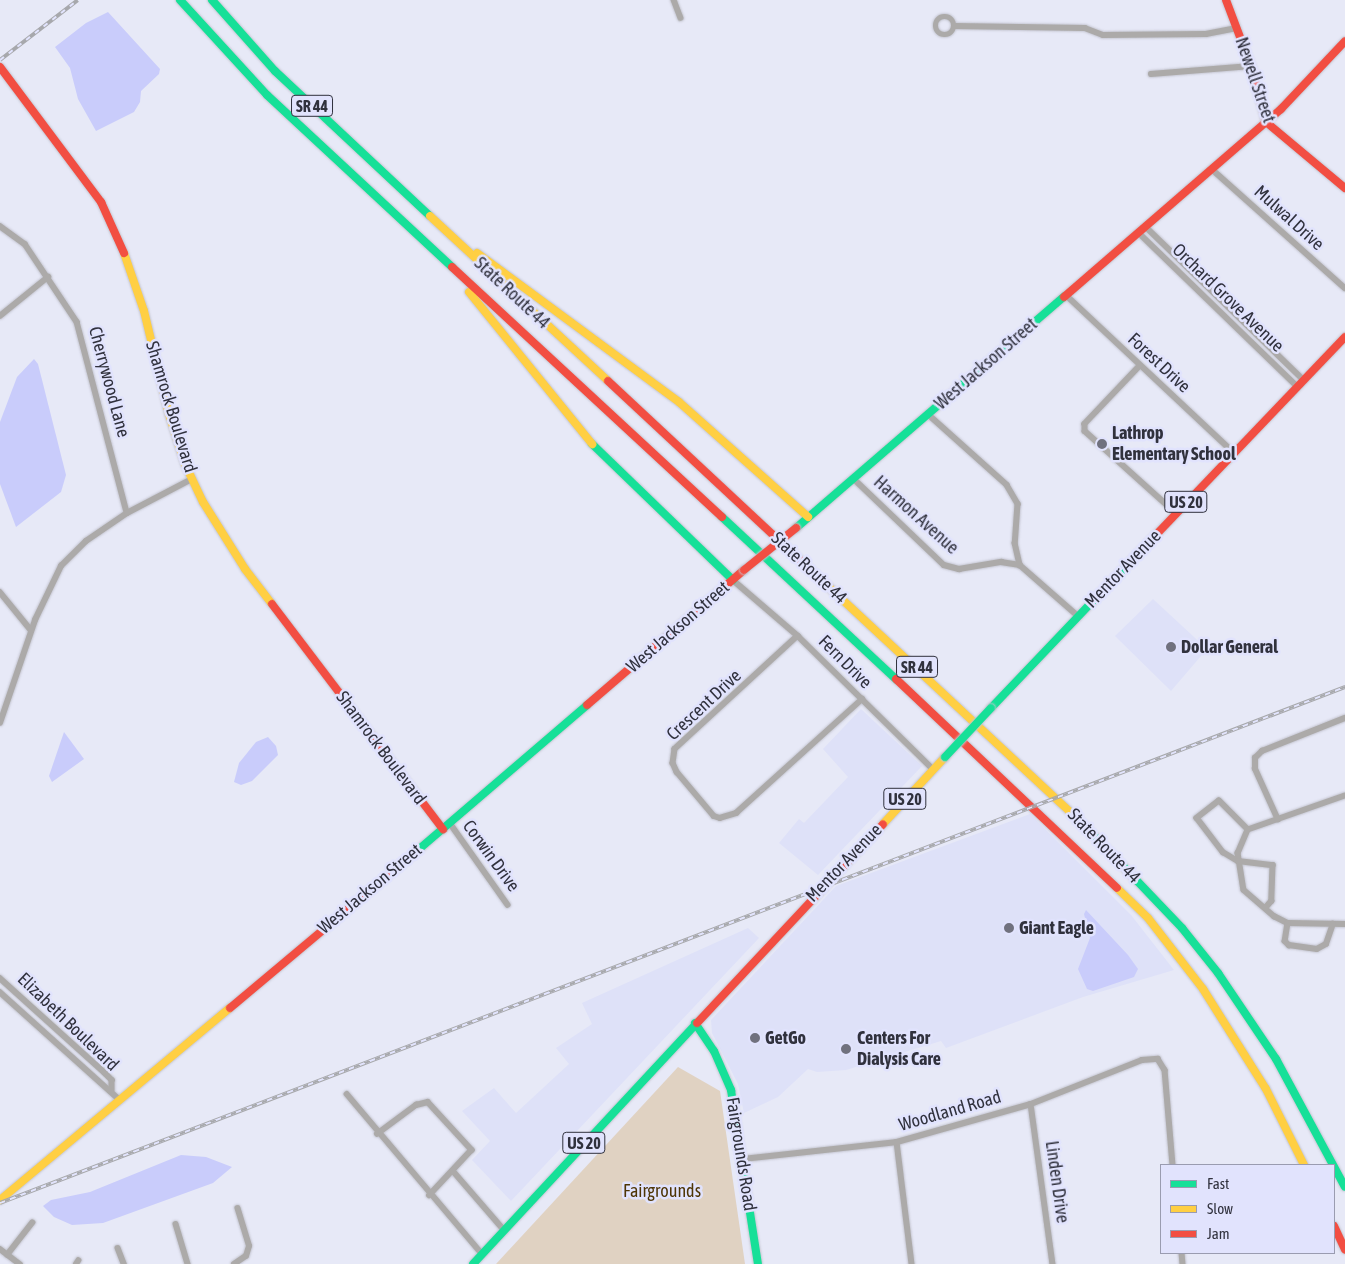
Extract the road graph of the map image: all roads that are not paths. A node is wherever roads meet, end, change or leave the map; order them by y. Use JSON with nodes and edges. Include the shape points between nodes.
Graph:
{"nodes":[{"id":1,"x":180,"y":0,"type":"edge"},
{"id":2,"x":212,"y":0,"type":"edge"},
{"id":3,"x":674,"y":0,"type":"edge"},
{"id":4,"x":1226,"y":0,"type":"edge"},
{"id":5,"x":680,"y":18,"type":"dead end"},
{"id":6,"x":954,"y":26,"type":"dead end"},
{"id":7,"x":1236,"y":28,"type":"junction"},
{"id":8,"x":1345,"y":41,"type":"edge"},
{"id":9,"x":1251,"y":66,"type":"junction"},
{"id":10,"x":0,"y":67,"type":"edge"},
{"id":11,"x":1151,"y":74,"type":"dead end"},
{"id":12,"x":1266,"y":122,"type":"junction"},
{"id":13,"x":1213,"y":170,"type":"junction"},
{"id":14,"x":1345,"y":188,"type":"edge"},
{"id":15,"x":436,"y":222,"type":"junction"},
{"id":16,"x":0,"y":226,"type":"edge"},
{"id":17,"x":1146,"y":227,"type":"junction"},
{"id":18,"x":1139,"y":233,"type":"junction"},
{"id":19,"x":441,"y":259,"type":"junction"},
{"id":20,"x":48,"y":277,"type":"junction"},
{"id":21,"x":1345,"y":288,"type":"edge"},
{"id":22,"x":1066,"y":295,"type":"junction"},
{"id":23,"x":0,"y":316,"type":"edge"},
{"id":24,"x":1345,"y":337,"type":"edge"},
{"id":25,"x":1140,"y":366,"type":"junction"},
{"id":26,"x":1302,"y":378,"type":"junction"},
{"id":27,"x":1296,"y":385,"type":"junction"},
{"id":28,"x":928,"y":414,"type":"junction"},
{"id":29,"x":1233,"y":452,"type":"junction"},
{"id":30,"x":192,"y":479,"type":"junction"},
{"id":31,"x":854,"y":479,"type":"junction"},
{"id":32,"x":127,"y":513,"type":"junction"},
{"id":33,"x":1176,"y":513,"type":"junction"},
{"id":34,"x":808,"y":517,"type":"junction"},
{"id":35,"x":1020,"y":565,"type":"junction"},
{"id":36,"x":733,"y":580,"type":"junction"},
{"id":37,"x":0,"y":592,"type":"edge"},
{"id":38,"x":1078,"y":616,"type":"junction"},
{"id":39,"x":31,"y":630,"type":"junction"},
{"id":40,"x":798,"y":636,"type":"junction"},
{"id":41,"x":862,"y":699,"type":"junction"},
{"id":42,"x":1345,"y":718,"type":"edge"},
{"id":43,"x":0,"y":723,"type":"edge"},
{"id":44,"x":934,"y":769,"type":"junction"},
{"id":45,"x":1345,"y":796,"type":"edge"},
{"id":46,"x":1278,"y":820,"type":"junction"},
{"id":47,"x":450,"y":823,"type":"junction"},
{"id":48,"x":443,"y":829,"type":"junction"},
{"id":49,"x":1248,"y":830,"type":"junction"},
{"id":50,"x":1238,"y":861,"type":"junction"},
{"id":51,"x":508,"y":905,"type":"dead end"},
{"id":52,"x":1266,"y":908,"type":"junction"},
{"id":53,"x":1288,"y":923,"type":"junction"},
{"id":54,"x":1333,"y":924,"type":"junction"},
{"id":55,"x":1345,"y":924,"type":"edge"},
{"id":56,"x":0,"y":978,"type":"edge"},
{"id":57,"x":0,"y":992,"type":"edge"},
{"id":58,"x":695,"y":1023,"type":"junction"},
{"id":59,"x":112,"y":1090,"type":"junction"},
{"id":60,"x":347,"y":1094,"type":"dead end"},
{"id":61,"x":120,"y":1100,"type":"junction"},
{"id":62,"x":1031,"y":1104,"type":"junction"},
{"id":63,"x":377,"y":1134,"type":"junction"},
{"id":64,"x":897,"y":1142,"type":"junction"},
{"id":65,"x":743,"y":1159,"type":"junction"},
{"id":66,"x":1173,"y":1164,"type":"edge"},
{"id":67,"x":1304,"y":1164,"type":"edge"},
{"id":68,"x":1333,"y":1164,"type":"edge"},
{"id":69,"x":1335,"y":1168,"type":"edge"},
{"id":70,"x":454,"y":1172,"type":"junction"},
{"id":71,"x":1345,"y":1187,"type":"edge"},
{"id":72,"x":430,"y":1195,"type":"junction"},
{"id":73,"x":0,"y":1200,"type":"edge"},
{"id":74,"x":238,"y":1208,"type":"dead end"},
{"id":75,"x":32,"y":1223,"type":"dead end"},
{"id":76,"x":176,"y":1224,"type":"dead end"},
{"id":77,"x":1335,"y":1228,"type":"edge"},
{"id":78,"x":504,"y":1230,"type":"junction"},
{"id":79,"x":118,"y":1248,"type":"dead end"},
{"id":80,"x":0,"y":1249,"type":"edge"},
{"id":81,"x":1345,"y":1250,"type":"edge"},
{"id":82,"x":482,"y":1254,"type":"junction"},
{"id":83,"x":7,"y":1255,"type":"junction"},
{"id":84,"x":20,"y":1264,"type":"edge"},
{"id":85,"x":124,"y":1264,"type":"edge"},
{"id":86,"x":188,"y":1264,"type":"edge"},
{"id":87,"x":234,"y":1264,"type":"edge"},
{"id":88,"x":473,"y":1264,"type":"edge"},
{"id":89,"x":758,"y":1264,"type":"edge"},
{"id":90,"x":912,"y":1264,"type":"edge"},
{"id":91,"x":1053,"y":1264,"type":"edge"}],
"edges":[{"from":1,"to":19,"type":"main road","name":"State Route 44","number":"SR 44","via":[[267,95]]},
{"from":2,"to":15,"type":"main road","name":"State Route 44","number":"SR 44","via":[[275,71]]},
{"from":3,"to":5,"type":"street"},
{"from":4,"to":7,"type":"main road","name":"Newell Street"},
{"from":6,"to":7,"type":"street","via":[[1085,28],[1103,35],[1206,34]]},
{"from":7,"to":9,"type":"main road","name":"Newell Street"},
{"from":8,"to":12,"type":"main road","name":"West Jackson Street"},
{"from":9,"to":11,"type":"street"},
{"from":9,"to":12,"type":"main road","name":"Newell Street"},
{"from":10,"to":30,"type":"main road","name":"Shamrock Boulevard","via":[[101,202],[117,232],[144,311],[169,414]]},
{"from":12,"to":13,"type":"main road","name":"West Jackson Street"},
{"from":12,"to":14,"type":"main road","name":"Newell Street"},
{"from":13,"to":17,"type":"main road","name":"West Jackson Street"},
{"from":13,"to":21,"type":"street","name":"Mulwal Drive"},
{"from":15,"to":34,"type":"main road","via":[[679,402]]},
{"from":15,"to":68,"type":"main road","name":"State Route 44","number":"SR 44","via":[[1095,835],[1182,928],[1218,973],[1276,1059]]},
{"from":16,"to":20,"type":"street","name":"Cherrywood Lane","via":[[25,244]]},
{"from":17,"to":18,"type":"main road","name":"West Jackson Street"},
{"from":17,"to":26,"type":"street","name":"Orchard Grove Avenue"},
{"from":18,"to":22,"type":"main road","name":"West Jackson Street"},
{"from":18,"to":27,"type":"street","name":"Orchard Grove Avenue"},
{"from":19,"to":36,"type":"main road","via":[[602,457]]},
{"from":19,"to":67,"type":"main road","name":"State Route 44","number":"SR 44","via":[[861,646],[1148,918],[1213,1006],[1266,1089]]},
{"from":20,"to":23,"type":"street"},
{"from":20,"to":32,"type":"street","name":"Cherrywood Lane","via":[[82,333]]},
{"from":22,"to":25,"type":"street","name":"Forest Drive"},
{"from":22,"to":28,"type":"main road","name":"West Jackson Street"},
{"from":24,"to":26,"type":"main road","name":"Mentor Avenue","number":"US 20"},
{"from":25,"to":29,"type":"street","name":"Forest Drive"},
{"from":25,"to":33,"type":"street","via":[[1085,424],[1085,431]]},
{"from":26,"to":27,"type":"main road","name":"Mentor Avenue","number":"US 20"},
{"from":27,"to":29,"type":"main road","name":"Mentor Avenue","number":"US 20"},
{"from":28,"to":31,"type":"main road","name":"West Jackson Street"},
{"from":28,"to":35,"type":"street","via":[[1010,492],[1018,504],[1015,543]]},
{"from":29,"to":33,"type":"main road","name":"Mentor Avenue","number":"US 20"},
{"from":30,"to":32,"type":"street"},
{"from":30,"to":48,"type":"main road","name":"Shamrock Boulevard","via":[[245,569]]},
{"from":31,"to":34,"type":"main road","name":"West Jackson Street"},
{"from":31,"to":35,"type":"street","name":"Harmon Avenue","via":[[944,565],[959,569],[1001,562]]},
{"from":32,"to":39,"type":"street","via":[[86,542],[61,566]]},
{"from":33,"to":38,"type":"main road","name":"Mentor Avenue","number":"US 20"},
{"from":34,"to":36,"type":"main road","name":"West Jackson Street","bridge":true},
{"from":35,"to":38,"type":"street"},
{"from":36,"to":40,"type":"street","name":"Fern Drive"},
{"from":36,"to":47,"type":"main road","name":"West Jackson Street"},
{"from":37,"to":39,"type":"street"},
{"from":38,"to":44,"type":"main road","name":"Mentor Avenue","number":"US 20","bridge":true},
{"from":39,"to":43,"type":"street"},
{"from":40,"to":41,"type":"street","name":"Fern Drive"},
{"from":40,"to":41,"type":"street","name":"Crescent Drive","via":[[676,749],[673,763],[677,772],[714,816],[720,818],[736,813]]},
{"from":41,"to":44,"type":"street","name":"Fern Drive"},
{"from":42,"to":46,"type":"street","via":[[1262,751],[1255,758],[1255,769]]},
{"from":44,"to":58,"type":"main road","name":"Mentor Avenue","number":"US 20"},
{"from":45,"to":46,"type":"street"},
{"from":46,"to":49,"type":"street"},
{"from":47,"to":48,"type":"main road","name":"West Jackson Street"},
{"from":47,"to":51,"type":"street","name":"Corwin Drive"},
{"from":48,"to":61,"type":"main road","name":"West Jackson Street"},
{"from":49,"to":50,"type":"street"},
{"from":49,"to":50,"type":"street","via":[[1219,800],[1196,818],[1223,852]]},
{"from":50,"to":52,"type":"street","via":[[1244,890]]},
{"from":50,"to":52,"type":"street","via":[[1273,865],[1272,901]]},
{"from":52,"to":53,"type":"street"},
{"from":53,"to":54,"type":"street"},
{"from":53,"to":54,"type":"street","via":[[1285,941],[1289,946],[1317,949],[1326,944]]},
{"from":54,"to":55,"type":"street"},
{"from":56,"to":59,"type":"street","name":"Elizabeth Boulevard","via":[[112,1080]]},
{"from":57,"to":59,"type":"street","name":"Elizabeth Boulevard","via":[[102,1085]]},
{"from":58,"to":65,"type":"main road","name":"Fairgrounds Road","via":[[714,1051],[731,1090]]},
{"from":58,"to":78,"type":"main road","name":"Mentor Avenue","number":"US 20"},
{"from":59,"to":61,"type":"street","name":"Elizabeth Boulevard"},
{"from":60,"to":63,"type":"street"},
{"from":61,"to":73,"type":"main road","name":"West Jackson Street"},
{"from":62,"to":64,"type":"street","name":"Woodland Road"},
{"from":62,"to":66,"type":"street","name":"Woodland Road","via":[[1142,1060],[1158,1059],[1164,1070]]},
{"from":62,"to":91,"type":"street","name":"Linden Drive"},
{"from":63,"to":70,"type":"street","via":[[416,1105],[428,1102],[472,1150]]},
{"from":63,"to":72,"type":"street"},
{"from":64,"to":65,"type":"street","name":"Woodland Road"},
{"from":64,"to":90,"type":"street"},
{"from":65,"to":89,"type":"main road","name":"Fairgrounds Road"},
{"from":69,"to":71,"type":"main road","name":"State Route 44","number":"SR 44"},
{"from":70,"to":72,"type":"street"},
{"from":70,"to":78,"type":"street"},
{"from":72,"to":82,"type":"street"},
{"from":74,"to":87,"type":"street","via":[[249,1246],[246,1256]]},
{"from":75,"to":83,"type":"street"},
{"from":76,"to":86,"type":"street"},
{"from":77,"to":81,"type":"main road"},
{"from":78,"to":82,"type":"main road","name":"Mentor Avenue","number":"US 20"},
{"from":79,"to":85,"type":"street"},
{"from":80,"to":83,"type":"street"},
{"from":82,"to":88,"type":"main road","name":"Mentor Avenue","number":"US 20"},
{"from":83,"to":84,"type":"street"}]}
